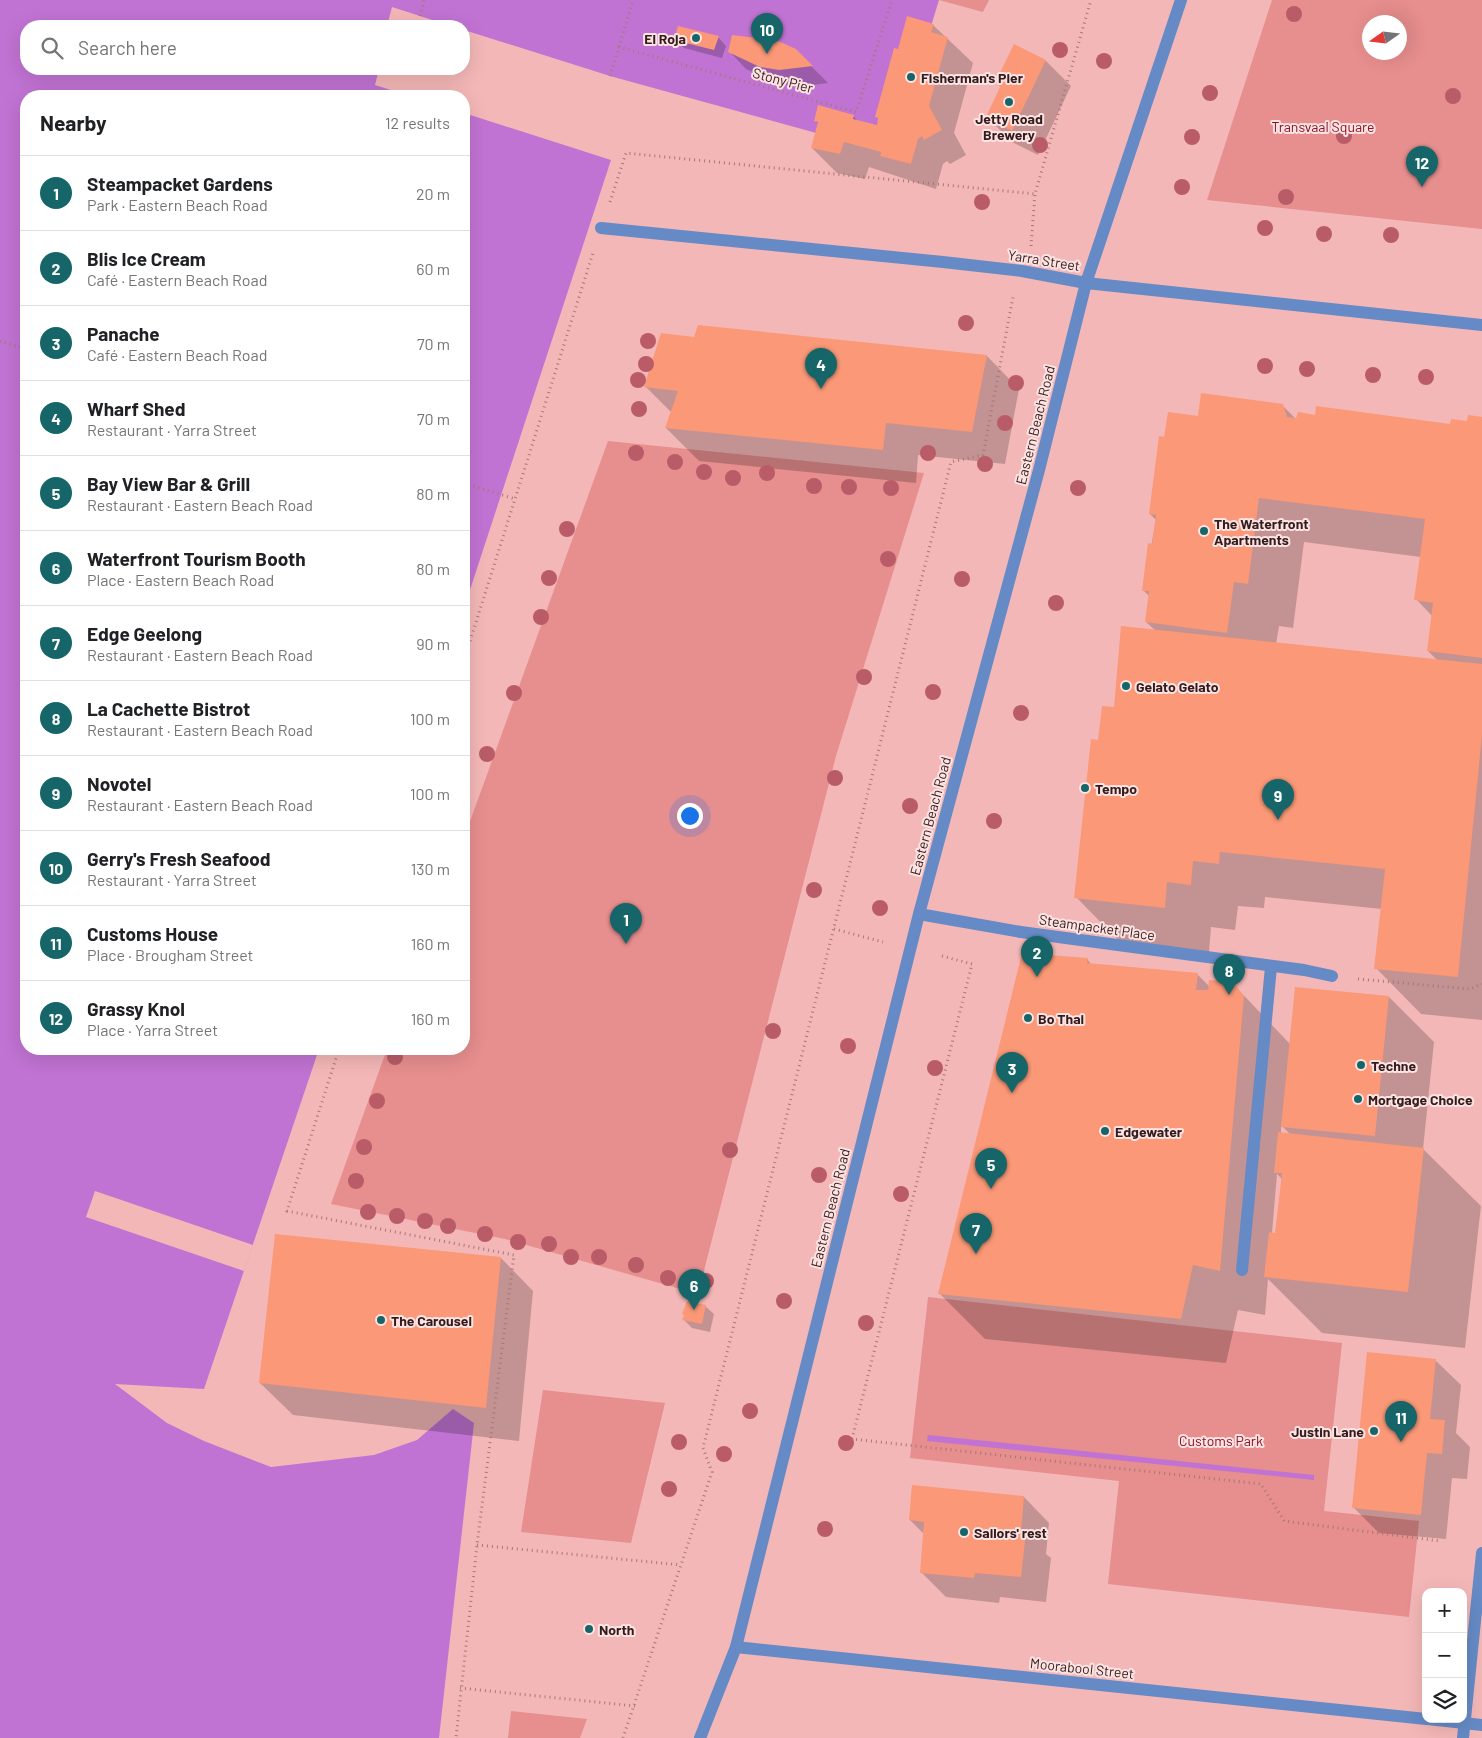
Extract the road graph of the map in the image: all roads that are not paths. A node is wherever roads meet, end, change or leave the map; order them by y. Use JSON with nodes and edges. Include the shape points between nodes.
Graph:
{"nodes":[{"id":1,"x":1181,"y":0,"type":"edge"},
{"id":2,"x":602,"y":228,"type":"dead end"},
{"id":3,"x":1086,"y":283,"type":"junction"},
{"id":4,"x":1482,"y":325,"type":"edge"},
{"id":5,"x":919,"y":914,"type":"junction"},
{"id":6,"x":1271,"y":967,"type":"junction"},
{"id":7,"x":1332,"y":976,"type":"dead end"},
{"id":8,"x":1242,"y":1270,"type":"dead end"},
{"id":9,"x":1482,"y":1553,"type":"edge"},
{"id":10,"x":736,"y":1647,"type":"junction"},
{"id":11,"x":1467,"y":1695,"type":"edge"},
{"id":12,"x":1422,"y":1718,"type":"edge"},
{"id":13,"x":1464,"y":1723,"type":"joint"},
{"id":14,"x":1482,"y":1725,"type":"edge"},
{"id":15,"x":700,"y":1738,"type":"edge"},
{"id":16,"x":1463,"y":1738,"type":"edge"}],
"edges":[{"from":1,"to":3,"type":"street","name":"Eastern Beach Road"},
{"from":2,"to":3,"type":"street","name":"Yarra Street","via":[[1022,271]]},
{"from":3,"to":4,"type":"street","name":"Yarra Street"},
{"from":3,"to":5,"type":"street","name":"Eastern Beach Road"},
{"from":5,"to":6,"type":"street","name":"Steampacket Place","via":[[1021,932]]},
{"from":5,"to":10,"type":"street","name":"Eastern Beach Road"},
{"from":6,"to":7,"type":"street","name":"Steampacket Place"},
{"from":6,"to":8,"type":"street"},
{"from":9,"to":11,"type":"street"},
{"from":10,"to":12,"type":"street","name":"Moorabool Street"},
{"from":10,"to":15,"type":"street","name":"Eastern Beach Road"},
{"from":13,"to":14,"type":"street","name":"Moorabool Street"},
{"from":13,"to":16,"type":"street"}]}
